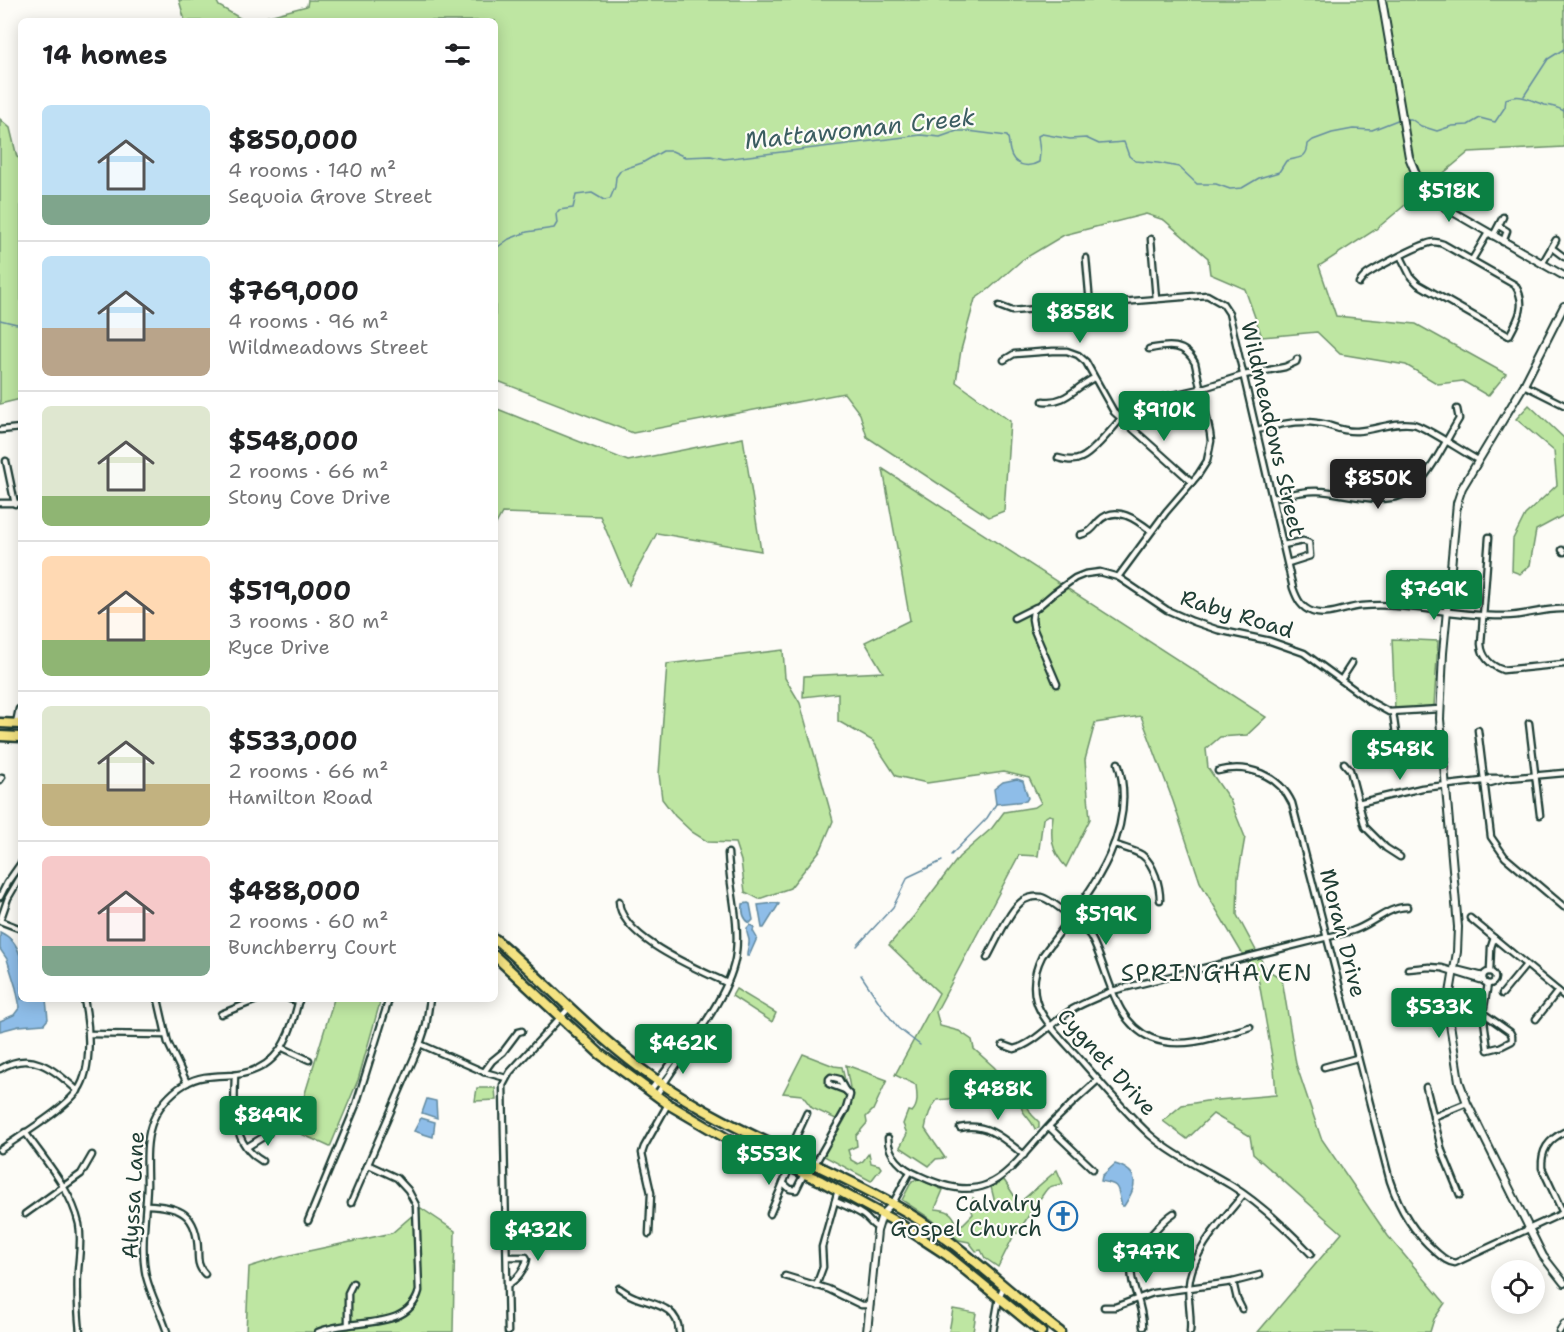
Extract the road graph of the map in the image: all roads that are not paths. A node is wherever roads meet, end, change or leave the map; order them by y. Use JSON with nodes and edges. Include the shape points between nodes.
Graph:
{"nodes":[{"id":1,"x":1382,"y":0,"type":"edge"},
{"id":2,"x":1503,"y":217,"type":"dead end"},
{"id":3,"x":1499,"y":226,"type":"junction"},
{"id":4,"x":1490,"y":234,"type":"junction"},
{"id":5,"x":1151,"y":239,"type":"dead end"},
{"id":6,"x":1556,"y":240,"type":"dead end"},
{"id":7,"x":1503,"y":242,"type":"junction"},
{"id":8,"x":1552,"y":248,"type":"junction"},
{"id":9,"x":1401,"y":256,"type":"junction"},
{"id":10,"x":1564,"y":257,"type":"edge"},
{"id":11,"x":1086,"y":258,"type":"dead end"},
{"id":12,"x":1472,"y":260,"type":"junction"},
{"id":13,"x":1542,"y":264,"type":"junction"},
{"id":14,"x":1564,"y":267,"type":"edge"},
{"id":15,"x":1563,"y":276,"type":"edge"},
{"id":16,"x":1359,"y":283,"type":"dead end"},
{"id":17,"x":1156,"y":299,"type":"junction"},
{"id":18,"x":1090,"y":304,"type":"junction"},
{"id":19,"x":999,"y":306,"type":"dead end"},
{"id":20,"x":1564,"y":306,"type":"edge"},
{"id":21,"x":1149,"y":349,"type":"dead end"},
{"id":22,"x":1297,"y":359,"type":"dead end"},
{"id":23,"x":1004,"y":360,"type":"dead end"},
{"id":24,"x":1244,"y":375,"type":"junction"},
{"id":25,"x":1094,"y":378,"type":"junction"},
{"id":26,"x":1524,"y":385,"type":"junction"},
{"id":27,"x":1200,"y":389,"type":"junction"},
{"id":28,"x":1043,"y":401,"type":"dead end"},
{"id":29,"x":1564,"y":405,"type":"edge"},
{"id":30,"x":1457,"y":409,"type":"dead end"},
{"id":31,"x":1121,"y":418,"type":"junction"},
{"id":32,"x":18,"y":428,"type":"edge"},
{"id":33,"x":0,"y":430,"type":"edge"},
{"id":34,"x":1257,"y":430,"type":"junction"},
{"id":35,"x":1445,"y":441,"type":"junction"},
{"id":36,"x":1058,"y":458,"type":"dead end"},
{"id":37,"x":1478,"y":460,"type":"junction"},
{"id":38,"x":6,"y":461,"type":"dead end"},
{"id":39,"x":1192,"y":482,"type":"junction"},
{"id":40,"x":1272,"y":498,"type":"junction"},
{"id":41,"x":0,"y":503,"type":"edge"},
{"id":42,"x":18,"y":504,"type":"edge"},
{"id":43,"x":1151,"y":531,"type":"junction"},
{"id":44,"x":1080,"y":535,"type":"dead end"},
{"id":45,"x":1489,"y":537,"type":"dead end"},
{"id":46,"x":1283,"y":545,"type":"junction"},
{"id":47,"x":1288,"y":563,"type":"junction"},
{"id":48,"x":1118,"y":577,"type":"junction"},
{"id":49,"x":1038,"y":605,"type":"junction"},
{"id":50,"x":1564,"y":609,"type":"edge"},
{"id":51,"x":1447,"y":612,"type":"junction"},
{"id":52,"x":1482,"y":614,"type":"junction"},
{"id":53,"x":1014,"y":618,"type":"dead end"},
{"id":54,"x":1353,"y":663,"type":"dead end"},
{"id":55,"x":1564,"y":663,"type":"edge"},
{"id":56,"x":1341,"y":680,"type":"junction"},
{"id":57,"x":1057,"y":684,"type":"dead end"},
{"id":58,"x":1440,"y":709,"type":"junction"},
{"id":59,"x":1393,"y":713,"type":"junction"},
{"id":60,"x":0,"y":723,"type":"edge"},
{"id":61,"x":1529,"y":723,"type":"dead end"},
{"id":62,"x":18,"y":724,"type":"edge"},
{"id":63,"x":1478,"y":730,"type":"dead end"},
{"id":64,"x":0,"y":736,"type":"edge"},
{"id":65,"x":18,"y":737,"type":"edge"},
{"id":66,"x":1398,"y":747,"type":"dead end"},
{"id":67,"x":1118,"y":763,"type":"dead end"},
{"id":68,"x":1344,"y":764,"type":"dead end"},
{"id":69,"x":1218,"y":771,"type":"dead end"},
{"id":70,"x":1564,"y":773,"type":"edge"},
{"id":71,"x":1536,"y":776,"type":"junction"},
{"id":72,"x":1484,"y":781,"type":"junction"},
{"id":73,"x":1446,"y":784,"type":"junction"},
{"id":74,"x":1358,"y":803,"type":"junction"},
{"id":75,"x":1540,"y":814,"type":"dead end"},
{"id":76,"x":1114,"y":844,"type":"junction"},
{"id":77,"x":728,"y":853,"type":"dead end"},
{"id":78,"x":1400,"y":858,"type":"dead end"},
{"id":79,"x":18,"y":867,"type":"edge"},
{"id":80,"x":18,"y":881,"type":"edge"},
{"id":81,"x":0,"y":897,"type":"edge"},
{"id":82,"x":1160,"y":900,"type":"dead end"},
{"id":83,"x":619,"y":901,"type":"dead end"},
{"id":84,"x":1407,"y":907,"type":"dead end"},
{"id":85,"x":1564,"y":907,"type":"edge"},
{"id":86,"x":1470,"y":918,"type":"dead end"},
{"id":87,"x":1072,"y":919,"type":"junction"},
{"id":88,"x":0,"y":921,"type":"edge"},
{"id":89,"x":18,"y":928,"type":"edge"},
{"id":90,"x":1326,"y":937,"type":"junction"},
{"id":91,"x":1494,"y":938,"type":"junction"},
{"id":92,"x":498,"y":942,"type":"edge"},
{"id":93,"x":987,"y":958,"type":"dead end"},
{"id":94,"x":498,"y":959,"type":"edge"},
{"id":95,"x":1526,"y":965,"type":"junction"},
{"id":96,"x":1408,"y":969,"type":"dead end"},
{"id":97,"x":1454,"y":971,"type":"junction"},
{"id":98,"x":1490,"y":971,"type":"junction"},
{"id":99,"x":1485,"y":980,"type":"junction"},
{"id":100,"x":728,"y":983,"type":"junction"},
{"id":101,"x":1112,"y":991,"type":"junction"},
{"id":102,"x":1558,"y":991,"type":"junction"},
{"id":103,"x":1502,"y":994,"type":"dead end"},
{"id":104,"x":1564,"y":996,"type":"edge"},
{"id":105,"x":84,"y":1002,"type":"edge"},
{"id":106,"x":159,"y":1002,"type":"edge"},
{"id":107,"x":251,"y":1002,"type":"edge"},
{"id":108,"x":298,"y":1002,"type":"edge"},
{"id":109,"x":388,"y":1002,"type":"edge"},
{"id":110,"x":430,"y":1002,"type":"edge"},
{"id":111,"x":569,"y":1008,"type":"junction"},
{"id":112,"x":1483,"y":1013,"type":"junction"},
{"id":113,"x":221,"y":1014,"type":"dead end"},
{"id":114,"x":560,"y":1017,"type":"junction"},
{"id":115,"x":1536,"y":1019,"type":"dead end"},
{"id":116,"x":1051,"y":1024,"type":"junction"},
{"id":117,"x":1250,"y":1027,"type":"dead end"},
{"id":118,"x":522,"y":1031,"type":"dead end"},
{"id":119,"x":89,"y":1034,"type":"junction"},
{"id":120,"x":166,"y":1035,"type":"junction"},
{"id":121,"x":420,"y":1044,"type":"junction"},
{"id":122,"x":1003,"y":1045,"type":"dead end"},
{"id":123,"x":282,"y":1048,"type":"junction"},
{"id":124,"x":1357,"y":1058,"type":"junction"},
{"id":125,"x":309,"y":1060,"type":"dead end"},
{"id":126,"x":1324,"y":1067,"type":"dead end"},
{"id":127,"x":0,"y":1069,"type":"edge"},
{"id":128,"x":484,"y":1072,"type":"junction"},
{"id":129,"x":235,"y":1074,"type":"junction"},
{"id":130,"x":506,"y":1078,"type":"junction"},
{"id":131,"x":1098,"y":1080,"type":"junction"},
{"id":132,"x":187,"y":1083,"type":"junction"},
{"id":133,"x":660,"y":1083,"type":"junction"},
{"id":134,"x":1426,"y":1087,"type":"dead end"},
{"id":135,"x":78,"y":1090,"type":"junction"},
{"id":136,"x":846,"y":1090,"type":"dead end"},
{"id":137,"x":653,"y":1094,"type":"junction"},
{"id":138,"x":1467,"y":1103,"type":"junction"},
{"id":139,"x":668,"y":1104,"type":"junction"},
{"id":140,"x":807,"y":1113,"type":"dead end"},
{"id":141,"x":1434,"y":1117,"type":"junction"},
{"id":142,"x":1049,"y":1127,"type":"junction"},
{"id":143,"x":960,"y":1128,"type":"dead end"},
{"id":144,"x":270,"y":1130,"type":"dead end"},
{"id":145,"x":25,"y":1132,"type":"junction"},
{"id":146,"x":1564,"y":1132,"type":"edge"},
{"id":147,"x":888,"y":1138,"type":"dead end"},
{"id":148,"x":248,"y":1147,"type":"junction"},
{"id":149,"x":0,"y":1150,"type":"edge"},
{"id":150,"x":789,"y":1152,"type":"junction"},
{"id":151,"x":92,"y":1155,"type":"dead end"},
{"id":152,"x":1024,"y":1155,"type":"junction"},
{"id":153,"x":262,"y":1161,"type":"dead end"},
{"id":154,"x":815,"y":1164,"type":"junction"},
{"id":155,"x":369,"y":1165,"type":"junction"},
{"id":156,"x":790,"y":1167,"type":"junction"},
{"id":157,"x":1093,"y":1169,"type":"dead end"},
{"id":158,"x":910,"y":1172,"type":"junction"},
{"id":159,"x":804,"y":1173,"type":"junction"},
{"id":160,"x":783,"y":1183,"type":"junction"},
{"id":161,"x":64,"y":1187,"type":"junction"},
{"id":162,"x":838,"y":1190,"type":"junction"},
{"id":163,"x":1243,"y":1195,"type":"junction"},
{"id":164,"x":1460,"y":1195,"type":"dead end"},
{"id":165,"x":835,"y":1201,"type":"junction"},
{"id":166,"x":351,"y":1203,"type":"dead end"},
{"id":167,"x":893,"y":1203,"type":"junction"},
{"id":168,"x":146,"y":1205,"type":"junction"},
{"id":169,"x":1174,"y":1213,"type":"dead end"},
{"id":170,"x":25,"y":1214,"type":"dead end"},
{"id":171,"x":770,"y":1214,"type":"dead end"},
{"id":172,"x":1563,"y":1214,"type":"edge"},
{"id":173,"x":882,"y":1215,"type":"junction"},
{"id":174,"x":308,"y":1221,"type":"dead end"},
{"id":175,"x":878,"y":1228,"type":"junction"},
{"id":176,"x":1530,"y":1229,"type":"junction"},
{"id":177,"x":649,"y":1234,"type":"dead end"},
{"id":178,"x":1311,"y":1254,"type":"dead end"},
{"id":179,"x":507,"y":1257,"type":"junction"},
{"id":180,"x":204,"y":1274,"type":"dead end"},
{"id":181,"x":1260,"y":1275,"type":"dead end"},
{"id":182,"x":785,"y":1276,"type":"dead end"},
{"id":183,"x":1233,"y":1282,"type":"junction"},
{"id":184,"x":353,"y":1283,"type":"dead end"},
{"id":185,"x":1564,"y":1283,"type":"edge"},
{"id":186,"x":1004,"y":1285,"type":"junction"},
{"id":187,"x":507,"y":1286,"type":"junction"},
{"id":188,"x":816,"y":1286,"type":"junction"},
{"id":189,"x":619,"y":1288,"type":"dead end"},
{"id":190,"x":1188,"y":1289,"type":"junction"},
{"id":191,"x":999,"y":1298,"type":"junction"},
{"id":192,"x":1137,"y":1298,"type":"junction"},
{"id":193,"x":870,"y":1305,"type":"junction"},
{"id":194,"x":1104,"y":1307,"type":"dead end"},
{"id":195,"x":1242,"y":1309,"type":"dead end"},
{"id":196,"x":1564,"y":1324,"type":"edge"},
{"id":197,"x":348,"y":1325,"type":"junction"},
{"id":198,"x":1143,"y":1327,"type":"dead end"},
{"id":199,"x":80,"y":1332,"type":"edge"},
{"id":200,"x":167,"y":1332,"type":"edge"},
{"id":201,"x":318,"y":1332,"type":"edge"},
{"id":202,"x":508,"y":1332,"type":"edge"},
{"id":203,"x":679,"y":1332,"type":"edge"},
{"id":204,"x":867,"y":1332,"type":"edge"},
{"id":205,"x":993,"y":1332,"type":"edge"},
{"id":206,"x":1041,"y":1332,"type":"edge"},
{"id":207,"x":1060,"y":1332,"type":"edge"},
{"id":208,"x":1190,"y":1332,"type":"edge"},
{"id":209,"x":1558,"y":1332,"type":"edge"}],
"edges":[{"from":1,"to":4,"type":"street","via":[[1412,166],[1431,196]]},
{"from":2,"to":3,"type":"street"},
{"from":3,"to":4,"type":"street"},
{"from":3,"to":7,"type":"street","via":[[1507,231]]},
{"from":4,"to":7,"type":"street"},
{"from":4,"to":12,"type":"street"},
{"from":5,"to":17,"type":"street"},
{"from":6,"to":8,"type":"street"},
{"from":7,"to":13,"type":"street"},
{"from":8,"to":10,"type":"street"},
{"from":8,"to":13,"type":"street"},
{"from":9,"to":12,"type":"street","via":[[1433,242]]},
{"from":9,"to":12,"type":"street","via":[[1418,284],[1509,336],[1521,311],[1520,293],[1508,280]]},
{"from":9,"to":16,"type":"street","via":[[1366,274]]},
{"from":11,"to":18,"type":"street"},
{"from":13,"to":15,"type":"street"},
{"from":14,"to":15,"type":"street"},
{"from":17,"to":18,"type":"street","name":"Wildmeadows Street"},
{"from":17,"to":24,"type":"street","name":"Wildmeadows Street","via":[[1208,295],[1223,304],[1229,313]]},
{"from":18,"to":19,"type":"street","name":"Wildmeadows Street","via":[[1012,310]]},
{"from":20,"to":26,"type":"street"},
{"from":21,"to":27,"type":"street","via":[[1167,345],[1188,352],[1195,363]]},
{"from":22,"to":24,"type":"street","via":[[1285,367]]},
{"from":23,"to":25,"type":"street","via":[[1014,354],[1067,351],[1086,362]]},
{"from":24,"to":27,"type":"street"},
{"from":24,"to":34,"type":"street","name":"Wildmeadows Street"},
{"from":25,"to":28,"type":"street","via":[[1059,402]]},
{"from":25,"to":31,"type":"street"},
{"from":26,"to":29,"type":"street"},
{"from":26,"to":37,"type":"street"},
{"from":27,"to":31,"type":"street","via":[[1139,403]]},
{"from":27,"to":39,"type":"street","via":[[1211,441],[1207,461]]},
{"from":30,"to":35,"type":"street","via":[[1459,419]]},
{"from":31,"to":36,"type":"street","via":[[1081,458]]},
{"from":31,"to":39,"type":"street"},
{"from":32,"to":33,"type":"street"},
{"from":34,"to":35,"type":"street","via":[[1291,422],[1357,431],[1414,424]]},
{"from":34,"to":40,"type":"street","name":"Wildmeadows Street"},
{"from":35,"to":37,"type":"street"},
{"from":35,"to":40,"type":"street","via":[[1425,475],[1400,496],[1384,499],[1316,491]]},
{"from":37,"to":51,"type":"street","via":[[1455,508]]},
{"from":38,"to":42,"type":"street"},
{"from":39,"to":43,"type":"street"},
{"from":40,"to":46,"type":"street","name":"Wildmeadows Street"},
{"from":41,"to":42,"type":"street"},
{"from":43,"to":44,"type":"street","via":[[1132,517],[1115,513]]},
{"from":43,"to":48,"type":"street"},
{"from":45,"to":52,"type":"street"},
{"from":46,"to":47,"type":"street","name":"Wildmeadows Street"},
{"from":46,"to":47,"type":"street","via":[[1306,541],[1311,553],[1308,558]]},
{"from":47,"to":51,"type":"street","name":"Wildmeadows Street","via":[[1299,603],[1312,611],[1327,613],[1364,606]]},
{"from":48,"to":49,"type":"street","name":"Raby Road","via":[[1100,572],[1085,574]]},
{"from":48,"to":56,"type":"street","name":"Raby Road","via":[[1173,613],[1218,630],[1293,648]]},
{"from":49,"to":53,"type":"street","name":"Raby Road"},
{"from":49,"to":57,"type":"street","via":[[1032,616],[1034,630]]},
{"from":50,"to":52,"type":"street","name":"Wildmeadows Street","via":[[1504,616]]},
{"from":51,"to":52,"type":"street","name":"Wildmeadows Street"},
{"from":51,"to":58,"type":"street"},
{"from":52,"to":55,"type":"street","via":[[1481,648],[1497,668],[1517,670]]},
{"from":54,"to":56,"type":"street"},
{"from":56,"to":59,"type":"street","name":"Raby Road","via":[[1373,704]]},
{"from":58,"to":59,"type":"street"},
{"from":58,"to":73,"type":"street"},
{"from":59,"to":66,"type":"street"},
{"from":60,"to":62,"type":"highway"},
{"from":61,"to":71,"type":"street"},
{"from":63,"to":72,"type":"street"},
{"from":64,"to":65,"type":"highway"},
{"from":67,"to":76,"type":"street","name":"Cygnet Drive","via":[[1123,800]]},
{"from":68,"to":74,"type":"street","via":[[1350,770]]},
{"from":69,"to":90,"type":"street","name":"Moran Drive","via":[[1256,771],[1277,783],[1287,795]]},
{"from":70,"to":71,"type":"street"},
{"from":71,"to":72,"type":"street"},
{"from":71,"to":75,"type":"street"},
{"from":72,"to":73,"type":"street"},
{"from":72,"to":85,"type":"street","via":[[1488,828],[1497,847]]},
{"from":73,"to":74,"type":"street"},
{"from":73,"to":97,"type":"street","via":[[1458,927]]},
{"from":74,"to":78,"type":"street","via":[[1369,833]]},
{"from":76,"to":82,"type":"street","via":[[1149,862]]},
{"from":76,"to":87,"type":"street","name":"Cygnet Drive"},
{"from":77,"to":100,"type":"street","via":[[737,937]]},
{"from":79,"to":81,"type":"street"},
{"from":80,"to":88,"type":"street"},
{"from":83,"to":100,"type":"street","via":[[625,919],[656,948]]},
{"from":84,"to":90,"type":"street","via":[[1391,910],[1365,927]]},
{"from":86,"to":91,"type":"street"},
{"from":87,"to":93,"type":"street","via":[[1044,898],[1022,901]]},
{"from":87,"to":101,"type":"street","via":[[1091,938]]},
{"from":87,"to":116,"type":"street","name":"Cygnet Drive","via":[[1042,956],[1036,972],[1035,999]]},
{"from":88,"to":89,"type":"street"},
{"from":90,"to":101,"type":"street"},
{"from":90,"to":124,"type":"street","name":"Moran Drive"},
{"from":91,"to":95,"type":"street"},
{"from":91,"to":98,"type":"street"},
{"from":92,"to":111,"type":"highway"},
{"from":94,"to":114,"type":"highway"},
{"from":95,"to":102,"type":"street"},
{"from":95,"to":103,"type":"street"},
{"from":96,"to":97,"type":"street","via":[[1434,967]]},
{"from":97,"to":99,"type":"street"},
{"from":97,"to":138,"type":"street","via":[[1450,1024],[1459,1081]]},
{"from":98,"to":99,"type":"street"},
{"from":98,"to":99,"type":"street","via":[[1495,980]]},
{"from":99,"to":112,"type":"street"},
{"from":100,"to":133,"type":"street"},
{"from":101,"to":116,"type":"street"},
{"from":101,"to":117,"type":"street","via":[[1122,1011],[1138,1029],[1166,1042],[1183,1043]]},
{"from":102,"to":104,"type":"street"},
{"from":102,"to":115,"type":"street"},
{"from":105,"to":119,"type":"street"},
{"from":106,"to":120,"type":"street"},
{"from":107,"to":113,"type":"street"},
{"from":108,"to":123,"type":"street","name":"Alyssa Lane"},
{"from":109,"to":174,"type":"street","via":[[356,1105]]},
{"from":110,"to":121,"type":"street"},
{"from":111,"to":114,"type":"street"},
{"from":111,"to":133,"type":"highway"},
{"from":112,"to":112,"type":"street","via":[[1488,1050],[1512,1041],[1510,1032]]},
{"from":114,"to":130,"type":"street"},
{"from":114,"to":137,"type":"highway"},
{"from":116,"to":122,"type":"street","via":[[1026,1045],[1014,1049]]},
{"from":116,"to":131,"type":"street","name":"Cygnet Drive"},
{"from":118,"to":128,"type":"street"},
{"from":119,"to":120,"type":"street"},
{"from":119,"to":135,"type":"street","via":[[86,1070]]},
{"from":120,"to":132,"type":"street"},
{"from":121,"to":128,"type":"street"},
{"from":121,"to":155,"type":"street"},
{"from":123,"to":125,"type":"street"},
{"from":123,"to":129,"type":"street","name":"Alyssa Lane","via":[[260,1068]]},
{"from":124,"to":126,"type":"street"},
{"from":124,"to":176,"type":"street","name":"Moran Drive","via":[[1396,1197],[1413,1229],[1429,1246],[1455,1263]]},
{"from":127,"to":135,"type":"street","via":[[21,1061],[40,1063]]},
{"from":128,"to":130,"type":"street"},
{"from":129,"to":132,"type":"street","name":"Alyssa Lane","via":[[212,1075]]},
{"from":129,"to":148,"type":"street","via":[[235,1120]]},
{"from":130,"to":179,"type":"street","via":[[502,1108]]},
{"from":131,"to":142,"type":"street"},
{"from":131,"to":163,"type":"street","name":"Cygnet Drive","via":[[1151,1136]]},
{"from":132,"to":168,"type":"street","name":"Alyssa Lane","via":[[162,1105],[151,1125]]},
{"from":133,"to":137,"type":"street"},
{"from":133,"to":137,"type":"street"},
{"from":133,"to":150,"type":"highway","via":[[734,1128]]},
{"from":134,"to":141,"type":"street"},
{"from":135,"to":145,"type":"street"},
{"from":136,"to":154,"type":"street","via":[[850,1095],[846,1109]]},
{"from":137,"to":139,"type":"highway"},
{"from":138,"to":141,"type":"street"},
{"from":138,"to":176,"type":"street"},
{"from":139,"to":156,"type":"highway","via":[[723,1137]]},
{"from":139,"to":177,"type":"street","via":[[642,1153],[651,1193]]},
{"from":140,"to":150,"type":"street"},
{"from":141,"to":164,"type":"street","via":[[1442,1152]]},
{"from":142,"to":152,"type":"street"},
{"from":142,"to":157,"type":"street"},
{"from":143,"to":152,"type":"street","via":[[995,1132]]},
{"from":144,"to":148,"type":"street"},
{"from":145,"to":149,"type":"street"},
{"from":145,"to":161,"type":"street"},
{"from":146,"to":172,"type":"street","via":[[1548,1143],[1542,1162]]},
{"from":147,"to":158,"type":"street","via":[[890,1150]]},
{"from":148,"to":153,"type":"street"},
{"from":150,"to":154,"type":"highway"},
{"from":151,"to":161,"type":"street","via":[[83,1172]]},
{"from":152,"to":158,"type":"street","via":[[1003,1176],[975,1188],[946,1187]]},
{"from":154,"to":167,"type":"highway"},
{"from":155,"to":166,"type":"street"},
{"from":155,"to":197,"type":"street","via":[[397,1178],[416,1205],[419,1291],[407,1316],[396,1323]]},
{"from":156,"to":159,"type":"highway"},
{"from":156,"to":160,"type":"street"},
{"from":158,"to":167,"type":"street"},
{"from":159,"to":160,"type":"street","via":[[796,1190]]},
{"from":159,"to":162,"type":"highway"},
{"from":160,"to":171,"type":"street"},
{"from":161,"to":170,"type":"street"},
{"from":161,"to":199,"type":"street","via":[[80,1230]]},
{"from":162,"to":165,"type":"street"},
{"from":162,"to":173,"type":"highway"},
{"from":163,"to":178,"type":"street","name":"Cygnet Drive","via":[[1275,1218]]},
{"from":163,"to":190,"type":"street","via":[[1194,1260]]},
{"from":165,"to":175,"type":"street","via":[[860,1213]]},
{"from":165,"to":188,"type":"street"},
{"from":167,"to":173,"type":"street"},
{"from":167,"to":186,"type":"highway"},
{"from":168,"to":180,"type":"street","via":[[172,1207],[187,1216],[197,1236],[199,1266]]},
{"from":168,"to":200,"type":"street","name":"Alyssa Lane","via":[[146,1274]]},
{"from":169,"to":192,"type":"street","via":[[1135,1255],[1131,1267]]},
{"from":172,"to":176,"type":"street"},
{"from":173,"to":175,"type":"street"},
{"from":173,"to":191,"type":"highway","via":[[945,1253]]},
{"from":175,"to":193,"type":"street"},
{"from":176,"to":185,"type":"street","via":[[1543,1256]]},
{"from":179,"to":187,"type":"street"},
{"from":179,"to":187,"type":"street","via":[[527,1259],[517,1278]]},
{"from":181,"to":183,"type":"street"},
{"from":182,"to":188,"type":"street"},
{"from":183,"to":190,"type":"street"},
{"from":183,"to":195,"type":"street"},
{"from":184,"to":197,"type":"street","via":[[348,1293]]},
{"from":186,"to":191,"type":"street"},
{"from":186,"to":207,"type":"highway"},
{"from":187,"to":202,"type":"street"},
{"from":188,"to":193,"type":"street"},
{"from":189,"to":203,"type":"street","via":[[674,1313]]},
{"from":190,"to":192,"type":"street"},
{"from":190,"to":208,"type":"street"},
{"from":191,"to":205,"type":"street"},
{"from":191,"to":206,"type":"highway"},
{"from":192,"to":194,"type":"street"},
{"from":192,"to":198,"type":"street"},
{"from":193,"to":204,"type":"street"},
{"from":196,"to":209,"type":"street"},
{"from":197,"to":201,"type":"street"}]}
